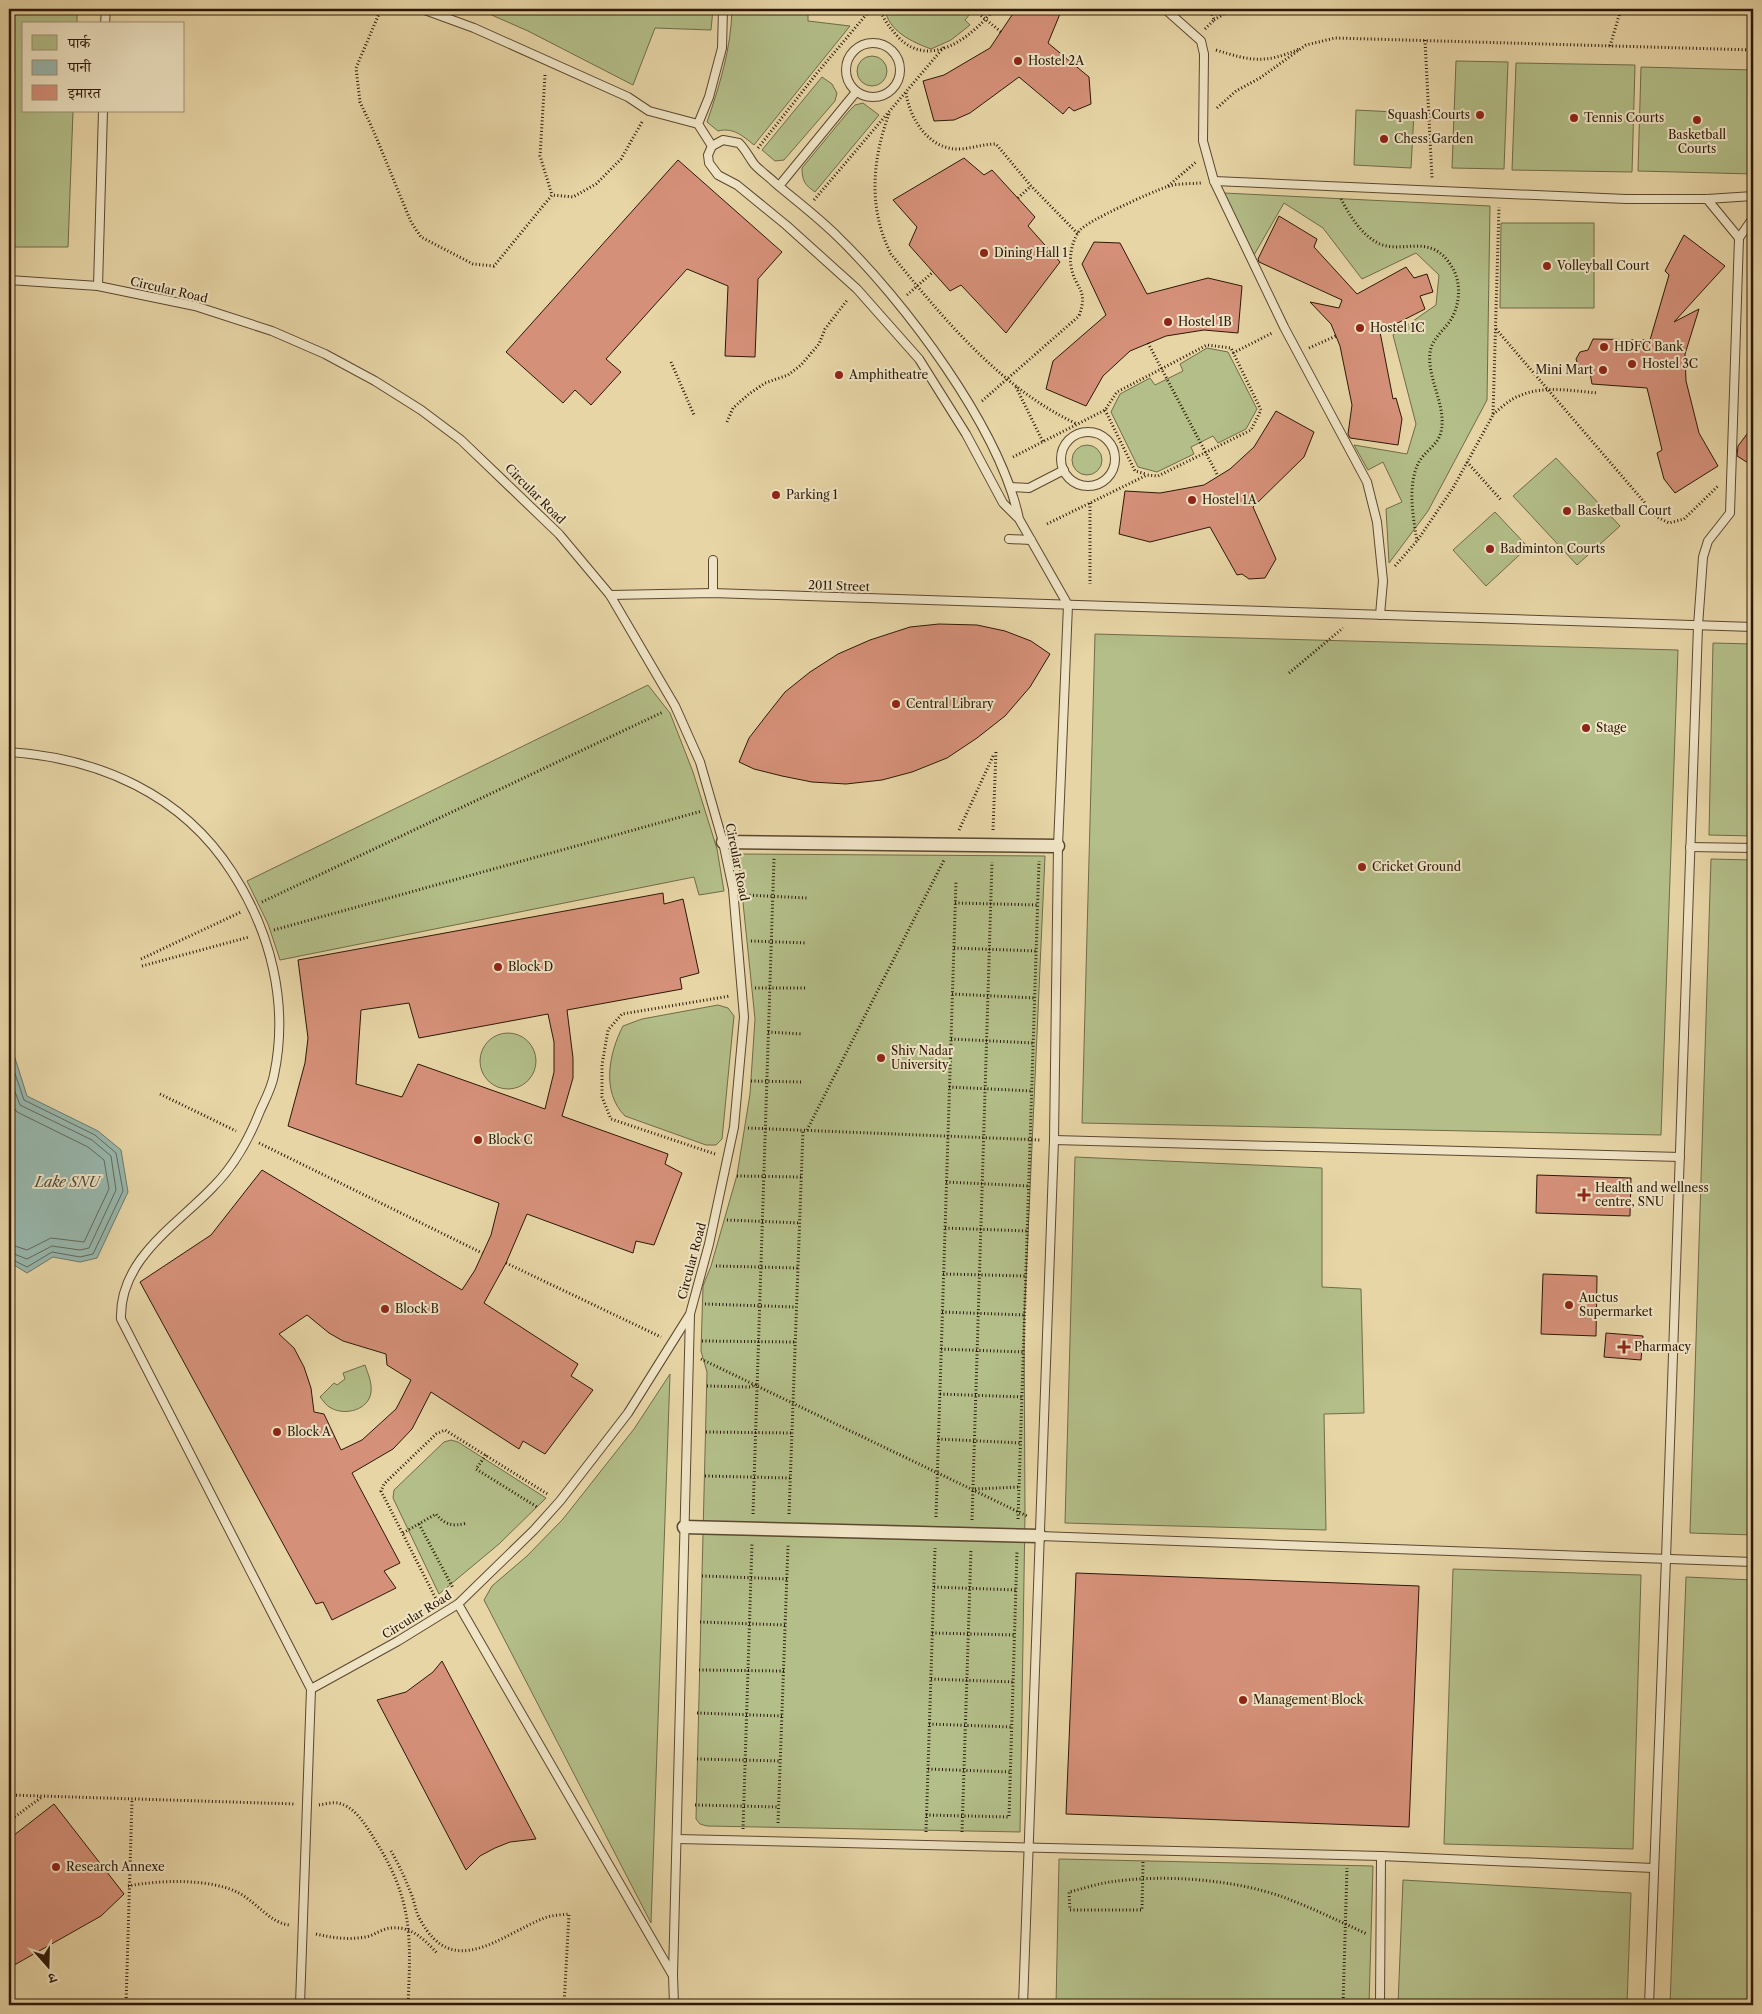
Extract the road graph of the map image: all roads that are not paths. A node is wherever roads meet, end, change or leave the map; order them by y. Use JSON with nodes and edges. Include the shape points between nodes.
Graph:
{"nodes":[{"id":1,"x":106,"y":9,"type":"edge"},
{"id":2,"x":422,"y":9,"type":"edge"},
{"id":3,"x":723,"y":9,"type":"edge"},
{"id":4,"x":1165,"y":9,"type":"edge"},
{"id":5,"x":105,"y":22,"type":"edge"},
{"id":6,"x":856,"y":92,"type":"junction"},
{"id":7,"x":103,"y":112,"type":"edge"},
{"id":8,"x":698,"y":124,"type":"junction"},
{"id":9,"x":712,"y":146,"type":"junction"},
{"id":10,"x":1214,"y":181,"type":"junction"},
{"id":11,"x":779,"y":186,"type":"junction"},
{"id":12,"x":1753,"y":196,"type":"edge"},
{"id":13,"x":1707,"y":199,"type":"junction"},
{"id":14,"x":1753,"y":218,"type":"edge"},
{"id":15,"x":1739,"y":238,"type":"junction"},
{"id":16,"x":9,"y":280,"type":"edge"},
{"id":17,"x":98,"y":286,"type":"junction"},
{"id":18,"x":1064,"y":470,"type":"junction"},
{"id":19,"x":1011,"y":487,"type":"junction"},
{"id":20,"x":1019,"y":519,"type":"junction"},
{"id":21,"x":1009,"y":539,"type":"dead end"},
{"id":22,"x":1031,"y":540,"type":"junction"},
{"id":23,"x":713,"y":560,"type":"dead end"},
{"id":24,"x":712,"y":593,"type":"junction"},
{"id":25,"x":610,"y":595,"type":"junction"},
{"id":26,"x":1068,"y":605,"type":"junction"},
{"id":27,"x":1380,"y":615,"type":"junction"},
{"id":28,"x":1698,"y":626,"type":"junction"},
{"id":29,"x":1753,"y":627,"type":"edge"},
{"id":30,"x":9,"y":752,"type":"edge"},
{"id":31,"x":723,"y":842,"type":"junction"},
{"id":32,"x":1058,"y":846,"type":"junction"},
{"id":33,"x":1690,"y":847,"type":"junction"},
{"id":34,"x":1753,"y":848,"type":"edge"},
{"id":35,"x":1054,"y":1140,"type":"junction"},
{"id":36,"x":1680,"y":1157,"type":"junction"},
{"id":37,"x":690,"y":1314,"type":"junction"},
{"id":38,"x":684,"y":1528,"type":"junction"},
{"id":39,"x":1040,"y":1536,"type":"junction"},
{"id":40,"x":1666,"y":1560,"type":"junction"},
{"id":41,"x":1753,"y":1562,"type":"edge"},
{"id":42,"x":458,"y":1604,"type":"junction"},
{"id":43,"x":312,"y":1689,"type":"junction"},
{"id":44,"x":677,"y":1839,"type":"junction"},
{"id":45,"x":1028,"y":1847,"type":"junction"},
{"id":46,"x":1382,"y":1856,"type":"junction"},
{"id":47,"x":1653,"y":1868,"type":"junction"},
{"id":48,"x":673,"y":1975,"type":"junction"},
{"id":49,"x":300,"y":2005,"type":"edge"},
{"id":50,"x":674,"y":2005,"type":"edge"},
{"id":51,"x":1023,"y":2005,"type":"edge"},
{"id":52,"x":1380,"y":2005,"type":"edge"},
{"id":53,"x":1649,"y":2005,"type":"edge"}],
"edges":[{"from":1,"to":5,"type":"lane"},
{"from":2,"to":8,"type":"lane","via":[[474,28],[628,97],[649,111]]},
{"from":3,"to":8,"type":"lane","via":[[722,48]]},
{"from":4,"to":10,"type":"lane","via":[[1199,39],[1204,54],[1203,141]]},
{"from":6,"to":6,"type":"lane","via":[[846,77],[848,59],[868,43],[886,46],[898,59],[900,68],[896,84],[890,91],[873,97]]},
{"from":6,"to":11,"type":"lane"},
{"from":7,"to":17,"type":"lane"},
{"from":8,"to":9,"type":"lane"},
{"from":9,"to":11,"type":"lane","via":[[723,140],[739,143],[755,165]]},
{"from":9,"to":20,"type":"lane","via":[[709,163],[718,176],[736,185],[786,224],[857,289],[919,359],[966,434],[1003,503]]},
{"from":10,"to":13,"type":"lane","via":[[1626,199]]},
{"from":10,"to":27,"type":"lane","via":[[1284,327],[1367,482],[1378,522],[1383,581]]},
{"from":11,"to":19,"type":"lane","via":[[872,272],[933,350],[1001,463]]},
{"from":12,"to":13,"type":"lane"},
{"from":13,"to":15,"type":"lane"},
{"from":14,"to":15,"type":"lane"},
{"from":15,"to":28,"type":"lane","via":[[1730,513],[1708,541],[1703,557]]},
{"from":16,"to":17,"type":"lane","name":"Circular Road"},
{"from":17,"to":25,"type":"lane","name":"Circular Road","via":[[195,306],[272,331],[325,354],[374,381],[462,440],[559,534]]},
{"from":18,"to":18,"type":"lane","via":[[1060,460],[1062,451],[1072,437],[1081,433],[1099,434],[1112,446],[1115,454],[1112,472],[1100,484],[1082,486],[1067,477]]},
{"from":18,"to":19,"type":"lane","via":[[1029,488]]},
{"from":19,"to":20,"type":"lane"},
{"from":20,"to":22,"type":"lane"},
{"from":21,"to":22,"type":"lane"},
{"from":22,"to":26,"type":"lane"},
{"from":23,"to":24,"type":"lane"},
{"from":24,"to":25,"type":"lane","name":"2011 Street"},
{"from":24,"to":26,"type":"lane","name":"2011 Street"},
{"from":25,"to":31,"type":"lane","name":"Circular Road","via":[[675,706],[700,762]]},
{"from":26,"to":27,"type":"lane","name":"2011 Street"},
{"from":26,"to":32,"type":"lane"},
{"from":27,"to":28,"type":"lane","name":"2011 Street"},
{"from":28,"to":29,"type":"lane","name":"2011 Street"},
{"from":28,"to":33,"type":"lane"},
{"from":30,"to":43,"type":"lane","via":[[40,754],[90,765],[129,781],[158,798],[189,821],[217,849],[264,932],[275,973],[280,1033],[274,1077],[248,1138],[233,1162],[215,1186],[168,1228],[141,1260],[120,1302],[121,1319]]},
{"from":31,"to":32,"type":"street"},
{"from":31,"to":37,"type":"lane","name":"Circular Road","via":[[733,895],[744,1017],[734,1127]]},
{"from":32,"to":35,"type":"lane"},
{"from":33,"to":34,"type":"lane"},
{"from":33,"to":36,"type":"lane"},
{"from":35,"to":36,"type":"lane"},
{"from":35,"to":39,"type":"lane"},
{"from":36,"to":40,"type":"lane"},
{"from":37,"to":38,"type":"lane"},
{"from":37,"to":42,"type":"lane","name":"Circular Road","via":[[628,1413],[560,1502]]},
{"from":38,"to":39,"type":"street"},
{"from":38,"to":44,"type":"lane"},
{"from":39,"to":40,"type":"lane"},
{"from":39,"to":45,"type":"lane"},
{"from":40,"to":41,"type":"lane"},
{"from":40,"to":47,"type":"lane"},
{"from":42,"to":43,"type":"lane","name":"Circular Road"},
{"from":42,"to":48,"type":"lane"},
{"from":43,"to":49,"type":"lane"},
{"from":44,"to":45,"type":"lane"},
{"from":44,"to":48,"type":"lane"},
{"from":45,"to":46,"type":"lane"},
{"from":45,"to":51,"type":"lane"},
{"from":46,"to":47,"type":"lane"},
{"from":46,"to":52,"type":"lane"},
{"from":47,"to":53,"type":"lane"},
{"from":48,"to":50,"type":"lane"}]}
